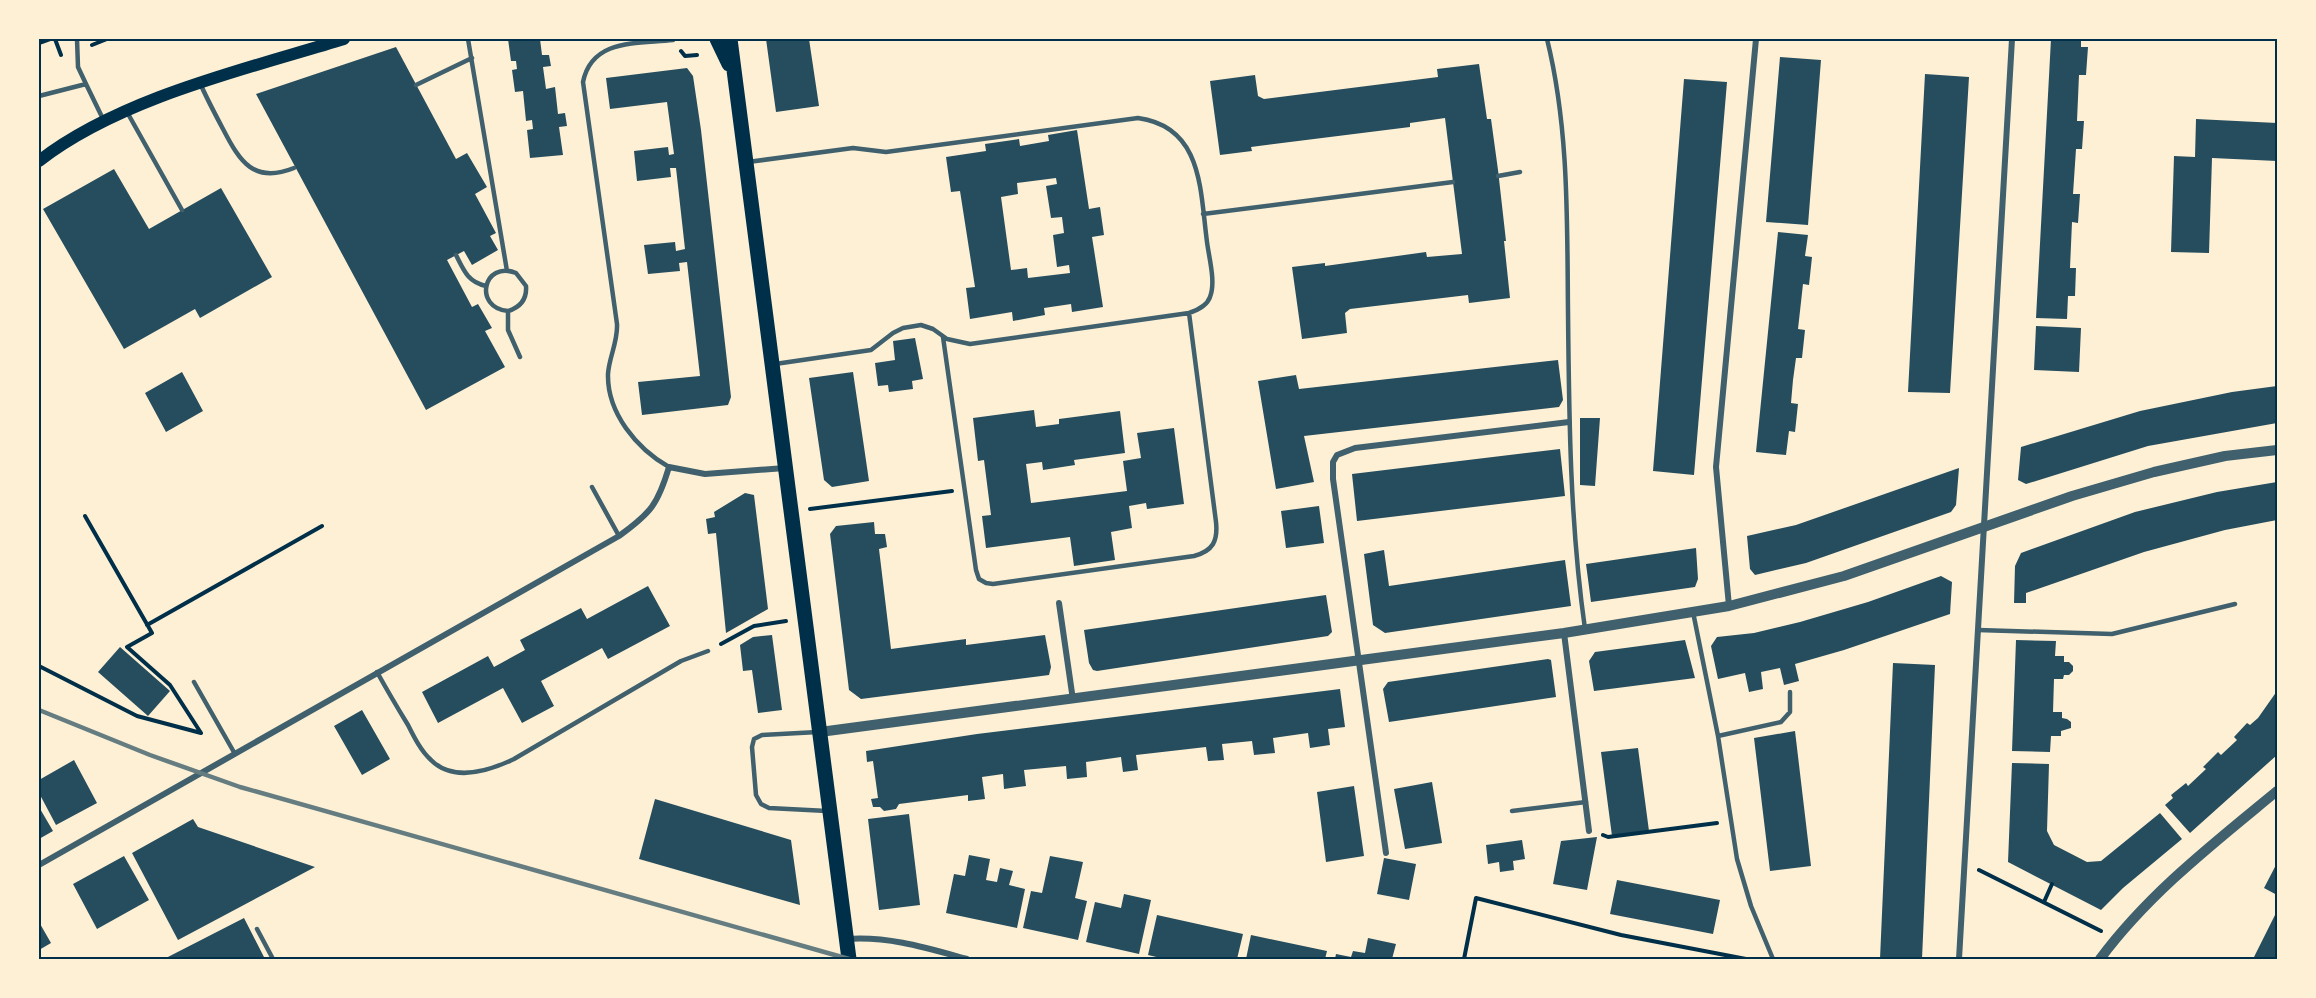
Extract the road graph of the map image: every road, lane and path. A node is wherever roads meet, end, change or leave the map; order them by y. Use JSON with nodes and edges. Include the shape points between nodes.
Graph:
{"nodes":[{"id":1,"x":50,"y":39,"type":"edge"},
{"id":2,"x":77,"y":39,"type":"edge"},
{"id":3,"x":344,"y":39,"type":"edge"},
{"id":4,"x":468,"y":39,"type":"edge"},
{"id":5,"x":717,"y":39,"type":"edge"},
{"id":6,"x":730,"y":39,"type":"edge"},
{"id":7,"x":1547,"y":39,"type":"edge"},
{"id":8,"x":1756,"y":39,"type":"edge"},
{"id":9,"x":2012,"y":39,"type":"edge"},
{"id":10,"x":673,"y":40,"type":"edge"},
{"id":11,"x":39,"y":43,"type":"edge"},
{"id":12,"x":472,"y":58,"type":"junction"},
{"id":13,"x":735,"y":78,"type":"junction"},
{"id":14,"x":200,"y":83,"type":"junction"},
{"id":15,"x":86,"y":84,"type":"junction"},
{"id":16,"x":416,"y":85,"type":"dead end"},
{"id":17,"x":39,"y":96,"type":"edge"},
{"id":18,"x":127,"y":112,"type":"junction"},
{"id":19,"x":104,"y":122,"type":"junction"},
{"id":20,"x":39,"y":161,"type":"edge"},
{"id":21,"x":746,"y":162,"type":"junction"},
{"id":22,"x":294,"y":168,"type":"dead end"},
{"id":23,"x":1520,"y":172,"type":"dead end"},
{"id":24,"x":1498,"y":176,"type":"dead end"},
{"id":25,"x":1454,"y":182,"type":"dead end"},
{"id":26,"x":182,"y":210,"type":"dead end"},
{"id":27,"x":1203,"y":214,"type":"junction"},
{"id":28,"x":456,"y":255,"type":"dead end"},
{"id":29,"x":507,"y":271,"type":"junction"},
{"id":30,"x":486,"y":286,"type":"junction"},
{"id":31,"x":508,"y":311,"type":"junction"},
{"id":32,"x":1189,"y":313,"type":"junction"},
{"id":33,"x":943,"y":336,"type":"junction"},
{"id":34,"x":520,"y":357,"type":"dead end"},
{"id":35,"x":772,"y":365,"type":"junction"},
{"id":36,"x":1569,"y":422,"type":"junction"},
{"id":37,"x":2277,"y":450,"type":"edge"},
{"id":38,"x":669,"y":467,"type":"junction"},
{"id":39,"x":785,"y":468,"type":"junction"},
{"id":40,"x":592,"y":487,"type":"dead end"},
{"id":41,"x":964,"y":489,"type":"junction"},
{"id":42,"x":791,"y":512,"type":"junction"},
{"id":43,"x":85,"y":516,"type":"dead end"},
{"id":44,"x":322,"y":526,"type":"dead end"},
{"id":45,"x":1985,"y":528,"type":"junction"},
{"id":46,"x":619,"y":536,"type":"junction"},
{"id":47,"x":1059,"y":603,"type":"dead end"},
{"id":48,"x":2235,"y":604,"type":"dead end"},
{"id":49,"x":1729,"y":606,"type":"junction"},
{"id":50,"x":1693,"y":612,"type":"junction"},
{"id":51,"x":805,"y":619,"type":"junction"},
{"id":52,"x":147,"y":625,"type":"junction"},
{"id":53,"x":1585,"y":629,"type":"junction"},
{"id":54,"x":1978,"y":630,"type":"junction"},
{"id":55,"x":1564,"y":633,"type":"junction"},
{"id":56,"x":708,"y":651,"type":"joint"},
{"id":57,"x":1359,"y":662,"type":"junction"},
{"id":58,"x":39,"y":666,"type":"edge"},
{"id":59,"x":377,"y":672,"type":"junction"},
{"id":60,"x":194,"y":682,"type":"dead end"},
{"id":61,"x":1790,"y":692,"type":"dead end"},
{"id":62,"x":1073,"y":700,"type":"junction"},
{"id":63,"x":819,"y":732,"type":"junction"},
{"id":64,"x":201,"y":733,"type":"junction"},
{"id":65,"x":1718,"y":736,"type":"junction"},
{"id":66,"x":227,"y":739,"type":"junction"},
{"id":67,"x":233,"y":755,"type":"junction"},
{"id":68,"x":2277,"y":791,"type":"edge"},
{"id":69,"x":1586,"y":802,"type":"junction"},
{"id":70,"x":830,"y":811,"type":"junction"},
{"id":71,"x":1512,"y":811,"type":"dead end"},
{"id":72,"x":1730,"y":821,"type":"junction"},
{"id":73,"x":1589,"y":831,"type":"joint"},
{"id":74,"x":1386,"y":852,"type":"dead end"},
{"id":75,"x":1965,"y":863,"type":"junction"},
{"id":76,"x":39,"y":865,"type":"edge"},
{"id":77,"x":2052,"y":885,"type":"dead end"},
{"id":78,"x":2044,"y":902,"type":"junction"},
{"id":79,"x":257,"y":929,"type":"dead end"},
{"id":80,"x":2116,"y":938,"type":"junction"},
{"id":81,"x":846,"y":939,"type":"junction"},
{"id":82,"x":273,"y":959,"type":"edge"},
{"id":83,"x":849,"y":959,"type":"edge"},
{"id":84,"x":967,"y":959,"type":"edge"},
{"id":85,"x":1464,"y":959,"type":"edge"},
{"id":86,"x":1746,"y":959,"type":"edge"},
{"id":87,"x":1773,"y":959,"type":"edge"},
{"id":88,"x":1959,"y":959,"type":"edge"},
{"id":89,"x":2100,"y":959,"type":"edge"}],
"edges":[{"from":1,"to":11,"type":"path"},
{"from":2,"to":15,"type":"lane","via":[[78,67]]},
{"from":3,"to":14,"type":"main road"},
{"from":4,"to":12,"type":"lane"},
{"from":5,"to":13,"type":"main road"},
{"from":6,"to":13,"type":"main road"},
{"from":7,"to":36,"type":"lane","via":[[1558,92],[1565,165]]},
{"from":8,"to":49,"type":"street","via":[[1716,467]]},
{"from":9,"to":45,"type":"street"},
{"from":10,"to":38,"type":"lane","via":[[604,50],[590,62],[583,82],[617,324],[609,364],[610,389],[619,415],[634,438]]},
{"from":12,"to":16,"type":"lane"},
{"from":12,"to":29,"type":"lane"},
{"from":13,"to":21,"type":"main road"},
{"from":14,"to":18,"type":"main road"},
{"from":14,"to":22,"type":"lane","via":[[237,155],[248,167],[268,174]]},
{"from":15,"to":17,"type":"lane"},
{"from":15,"to":19,"type":"lane"},
{"from":18,"to":19,"type":"main road"},
{"from":18,"to":26,"type":"lane"},
{"from":19,"to":20,"type":"main road"},
{"from":21,"to":27,"type":"lane","via":[[853,148],[886,152],[1138,118],[1162,124],[1188,149],[1196,167]]},
{"from":21,"to":35,"type":"main road"},
{"from":23,"to":24,"type":"lane"},
{"from":25,"to":27,"type":"lane"},
{"from":27,"to":32,"type":"lane","via":[[1212,288],[1207,303]]},
{"from":28,"to":30,"type":"lane","via":[[468,278]]},
{"from":29,"to":30,"type":"lane","via":[[498,271]]},
{"from":29,"to":31,"type":"lane","via":[[521,276],[526,290],[524,301]]},
{"from":30,"to":31,"type":"lane","via":[[492,304]]},
{"from":31,"to":34,"type":"lane","via":[[508,330]]},
{"from":32,"to":33,"type":"lane","via":[[970,344]]},
{"from":32,"to":41,"type":"lane","via":[[1216,522],[1216,537],[1207,551],[1194,556],[986,583],[979,579],[976,570]]},
{"from":33,"to":35,"type":"lane","via":[[921,326],[903,328],[871,351]]},
{"from":33,"to":41,"type":"lane"},
{"from":35,"to":39,"type":"main road"},
{"from":36,"to":53,"type":"lane","via":[[1575,543]]},
{"from":36,"to":57,"type":"street","via":[[1355,448],[1337,455],[1333,479]]},
{"from":37,"to":45,"type":"street","via":[[2225,456],[2154,472],[2072,496]]},
{"from":38,"to":39,"type":"street","via":[[705,474]]},
{"from":38,"to":46,"type":"street","via":[[655,505]]},
{"from":39,"to":42,"type":"main road"},
{"from":40,"to":46,"type":"lane"},
{"from":41,"to":42,"type":"path"},
{"from":42,"to":51,"type":"main road"},
{"from":43,"to":52,"type":"path"},
{"from":44,"to":52,"type":"path"},
{"from":45,"to":49,"type":"street","via":[[1844,576]]},
{"from":45,"to":54,"type":"street"},
{"from":46,"to":59,"type":"street"},
{"from":47,"to":62,"type":"street"},
{"from":48,"to":54,"type":"lane","via":[[2112,634]]},
{"from":49,"to":50,"type":"street"},
{"from":50,"to":53,"type":"street"},
{"from":50,"to":65,"type":"lane"},
{"from":51,"to":56,"type":"path","via":[[754,626]]},
{"from":51,"to":63,"type":"main road"},
{"from":52,"to":64,"type":"path","via":[[152,633],[127,647],[170,685]]},
{"from":53,"to":55,"type":"street"},
{"from":54,"to":75,"type":"street"},
{"from":55,"to":57,"type":"street"},
{"from":55,"to":69,"type":"street"},
{"from":56,"to":59,"type":"lane","via":[[681,661],[514,759],[478,772],[445,770],[431,760]]},
{"from":57,"to":62,"type":"street"},
{"from":57,"to":74,"type":"street"},
{"from":58,"to":64,"type":"path","via":[[136,716]]},
{"from":59,"to":67,"type":"street"},
{"from":60,"to":66,"type":"lane"},
{"from":61,"to":65,"type":"lane","via":[[1790,712],[1781,722]]},
{"from":62,"to":63,"type":"street"},
{"from":63,"to":70,"type":"main road"},
{"from":63,"to":70,"type":"lane","via":[[762,735],[754,739],[756,795],[769,808]]},
{"from":64,"to":66,"type":"path"},
{"from":65,"to":72,"type":"lane"},
{"from":66,"to":67,"type":"lane"},
{"from":67,"to":76,"type":"street"},
{"from":68,"to":80,"type":"street","via":[[2179,873]]},
{"from":69,"to":71,"type":"lane"},
{"from":69,"to":73,"type":"street"},
{"from":70,"to":81,"type":"main road"},
{"from":72,"to":73,"type":"path","via":[[1608,837]]},
{"from":72,"to":87,"type":"lane","via":[[1743,885]]},
{"from":75,"to":78,"type":"path"},
{"from":75,"to":88,"type":"street"},
{"from":77,"to":78,"type":"path"},
{"from":78,"to":80,"type":"path"},
{"from":79,"to":82,"type":"lane"},
{"from":80,"to":89,"type":"street"},
{"from":81,"to":83,"type":"main road"},
{"from":81,"to":84,"type":"street","via":[[902,942]]},
{"from":85,"to":86,"type":"path","via":[[1476,898],[1621,935]]}]}
